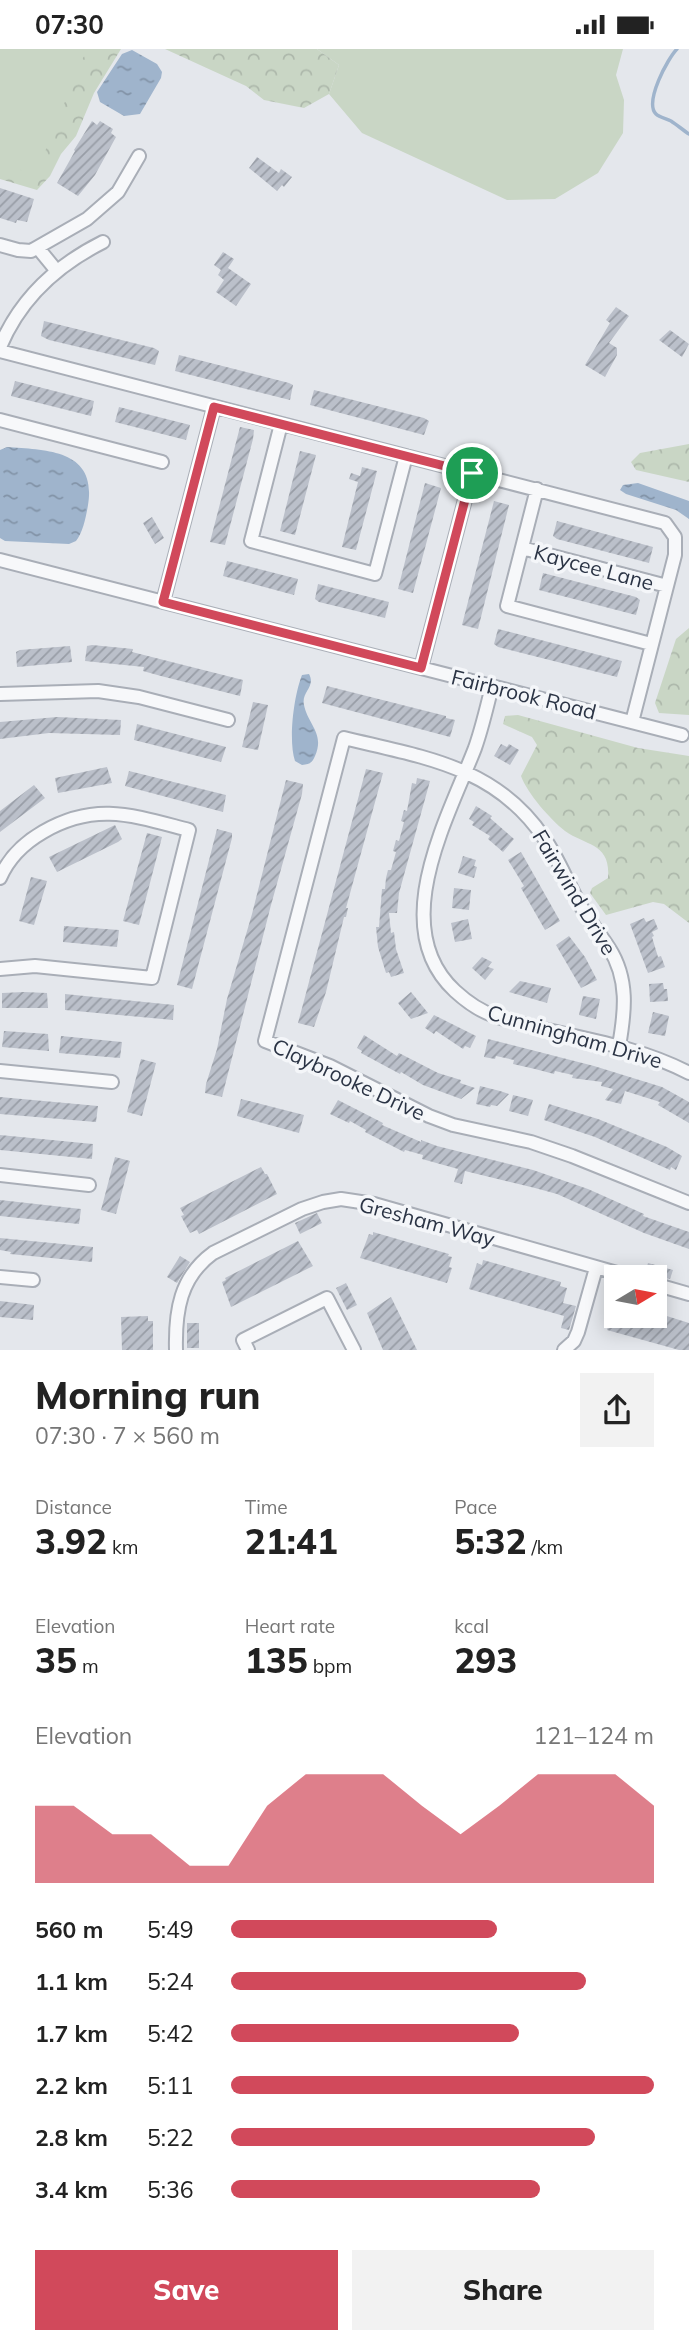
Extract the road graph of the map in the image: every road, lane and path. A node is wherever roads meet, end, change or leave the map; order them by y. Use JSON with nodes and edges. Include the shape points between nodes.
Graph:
{"nodes":[{"id":1,"x":139,"y":156,"type":"dead end"},
{"id":2,"x":103,"y":242,"type":"dead end"},
{"id":3,"x":0,"y":245,"type":"edge"},
{"id":4,"x":38,"y":248,"type":"junction"},
{"id":5,"x":56,"y":270,"type":"junction"},
{"id":6,"x":0,"y":349,"type":"edge"},
{"id":7,"x":214,"y":407,"type":"junction"},
{"id":8,"x":0,"y":420,"type":"edge"},
{"id":9,"x":281,"y":424,"type":"junction"},
{"id":10,"x":406,"y":456,"type":"junction"},
{"id":11,"x":162,"y":462,"type":"dead end"},
{"id":12,"x":472,"y":473,"type":"junction"},
{"id":13,"x":537,"y":489,"type":"junction"},
{"id":14,"x":522,"y":548,"type":"junction"},
{"id":15,"x":0,"y":560,"type":"edge"},
{"id":16,"x":667,"y":586,"type":"junction"},
{"id":17,"x":163,"y":602,"type":"junction"},
{"id":18,"x":652,"y":644,"type":"junction"},
{"id":19,"x":421,"y":668,"type":"junction"},
{"id":20,"x":492,"y":686,"type":"junction"},
{"id":21,"x":0,"y":694,"type":"edge"},
{"id":22,"x":228,"y":720,"type":"dead end"},
{"id":23,"x":632,"y":722,"type":"junction"},
{"id":24,"x":682,"y":735,"type":"dead end"},
{"id":25,"x":465,"y":772,"type":"junction"},
{"id":26,"x":0,"y":878,"type":"edge"},
{"id":27,"x":0,"y":969,"type":"edge"},
{"id":28,"x":619,"y":1046,"type":"junction"},
{"id":29,"x":0,"y":1071,"type":"edge"},
{"id":30,"x":689,"y":1073,"type":"edge"},
{"id":31,"x":112,"y":1082,"type":"dead end"},
{"id":32,"x":0,"y":1175,"type":"edge"},
{"id":33,"x":89,"y":1185,"type":"dead end"},
{"id":34,"x":687,"y":1198,"type":"edge"},
{"id":35,"x":596,"y":1268,"type":"junction"},
{"id":36,"x":604,"y":1270,"type":"edge"},
{"id":37,"x":0,"y":1277,"type":"edge"},
{"id":38,"x":33,"y":1280,"type":"dead end"},
{"id":39,"x":667,"y":1288,"type":"edge"},
{"id":40,"x":689,"y":1294,"type":"edge"},
{"id":41,"x":176,"y":1350,"type":"edge"},
{"id":42,"x":248,"y":1350,"type":"edge"},
{"id":43,"x":354,"y":1350,"type":"edge"},
{"id":44,"x":564,"y":1350,"type":"edge"}],
"edges":[{"from":1,"to":4,"type":"street","via":[[110,201]]},
{"from":2,"to":5,"type":"street"},
{"from":3,"to":4,"type":"street","via":[[24,251]]},
{"from":4,"to":5,"type":"street"},
{"from":5,"to":6,"type":"street","via":[[21,309]]},
{"from":6,"to":7,"type":"street"},
{"from":7,"to":9,"type":"street"},
{"from":7,"to":17,"type":"street"},
{"from":8,"to":11,"type":"street"},
{"from":9,"to":10,"type":"street"},
{"from":9,"to":10,"type":"street","via":[[251,541],[375,574]]},
{"from":10,"to":12,"type":"street"},
{"from":12,"to":13,"type":"street"},
{"from":12,"to":19,"type":"street"},
{"from":13,"to":14,"type":"street"},
{"from":13,"to":16,"type":"street","via":[[665,523],[676,546]]},
{"from":14,"to":16,"type":"street","name":"Kaycee Lane"},
{"from":14,"to":18,"type":"street","via":[[507,606]]},
{"from":15,"to":17,"type":"street","name":"Fairbrook Road"},
{"from":16,"to":18,"type":"street"},
{"from":17,"to":19,"type":"street","name":"Fairbrook Road"},
{"from":18,"to":23,"type":"street"},
{"from":19,"to":20,"type":"street","name":"Fairbrook Road"},
{"from":20,"to":23,"type":"street","name":"Fairbrook Road"},
{"from":20,"to":25,"type":"street","name":"Cunningham Drive"},
{"from":21,"to":22,"type":"street","via":[[98,691]]},
{"from":23,"to":24,"type":"street","name":"Fairbrook Road"},
{"from":25,"to":28,"type":"street","name":"Fairwind Drive","via":[[504,793],[533,823],[611,950],[625,998]]},
{"from":25,"to":28,"type":"street","name":"Cunningham Drive","via":[[425,890],[423,927],[435,968],[480,1010]]},
{"from":25,"to":34,"type":"street","name":"Claybrooke Drive","via":[[344,738],[265,1041],[330,1066],[453,1125],[531,1142]]},
{"from":26,"to":27,"type":"street","via":[[30,840],[86,814],[131,814],[189,830],[152,978],[35,966]]},
{"from":28,"to":30,"type":"street","name":"Cunningham Drive","via":[[647,1053]]},
{"from":29,"to":31,"type":"street"},
{"from":32,"to":33,"type":"street"},
{"from":35,"to":36,"type":"street","name":"Gresham Way"},
{"from":35,"to":41,"type":"street","name":"Gresham Way","via":[[357,1200],[323,1202],[202,1261],[183,1287]]},
{"from":35,"to":44,"type":"street","via":[[578,1332]]},
{"from":37,"to":38,"type":"street"},
{"from":39,"to":40,"type":"street"},
{"from":42,"to":43,"type":"street","via":[[243,1340],[327,1298]]}]}
